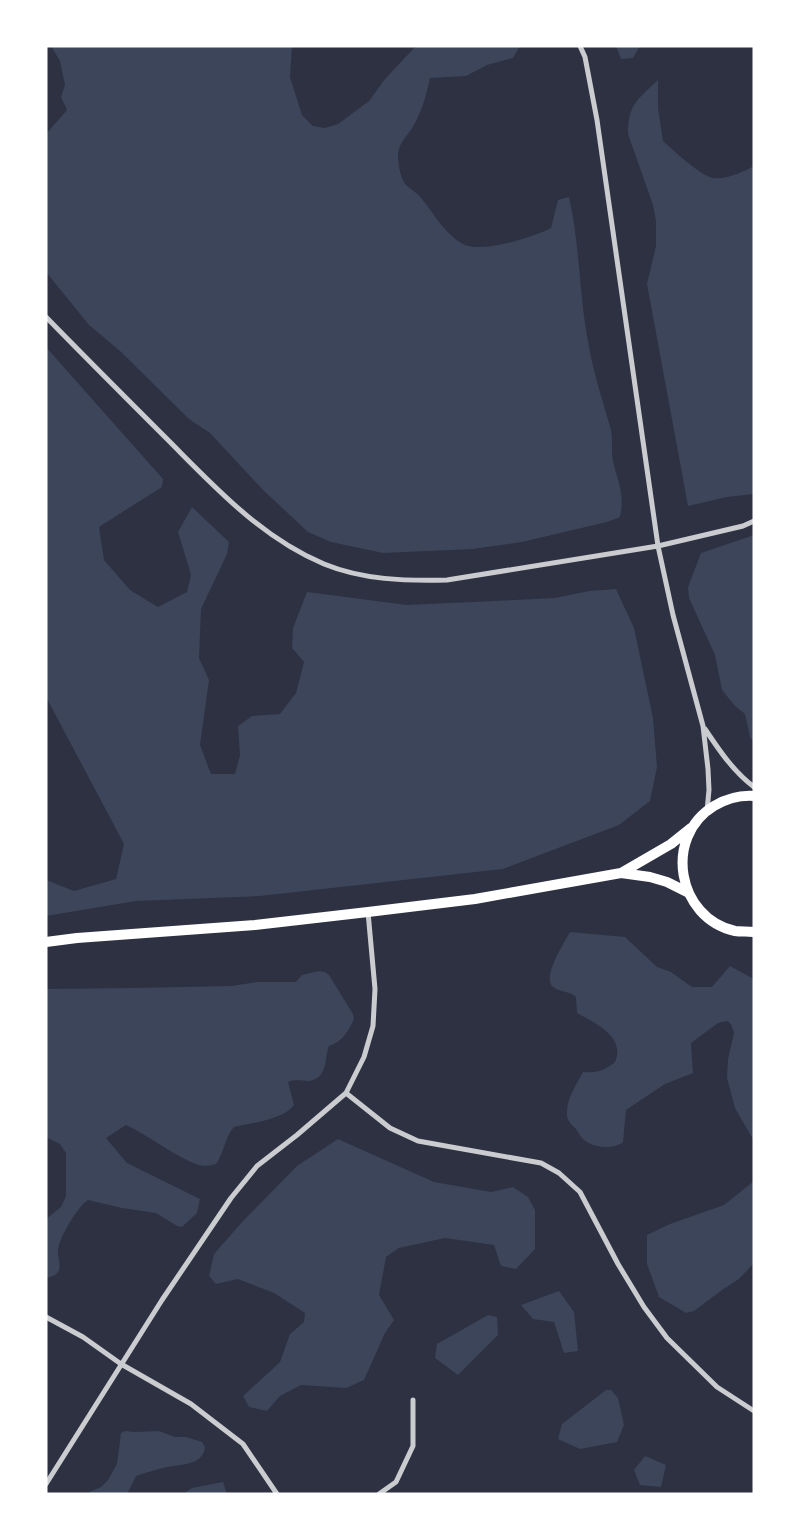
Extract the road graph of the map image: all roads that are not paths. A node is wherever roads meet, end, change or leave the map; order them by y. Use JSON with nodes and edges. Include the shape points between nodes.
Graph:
{"nodes":[{"id":1,"x":580,"y":46,"type":"edge"},
{"id":2,"x":46,"y":317,"type":"edge"},
{"id":3,"x":754,"y":521,"type":"edge"},
{"id":4,"x":658,"y":546,"type":"junction"},
{"id":5,"x":703,"y":726,"type":"junction"},
{"id":6,"x":754,"y":787,"type":"edge"},
{"id":7,"x":754,"y":796,"type":"edge"},
{"id":8,"x":707,"y":811,"type":"junction"},
{"id":9,"x":692,"y":827,"type":"junction"},
{"id":10,"x":621,"y":874,"type":"junction"},
{"id":11,"x":688,"y":892,"type":"junction"},
{"id":12,"x":368,"y":912,"type":"junction"},
{"id":13,"x":754,"y":932,"type":"edge"},
{"id":14,"x":46,"y":942,"type":"edge"},
{"id":15,"x":346,"y":1092,"type":"junction"},
{"id":16,"x":46,"y":1316,"type":"edge"},
{"id":17,"x":121,"y":1364,"type":"junction"},
{"id":18,"x":413,"y":1400,"type":"dead end"},
{"id":19,"x":754,"y":1411,"type":"edge"},
{"id":20,"x":46,"y":1484,"type":"edge"},
{"id":21,"x":277,"y":1494,"type":"edge"},
{"id":22,"x":379,"y":1494,"type":"edge"}],
"edges":[{"from":1,"to":4,"type":"street","via":[[597,120]]},
{"from":2,"to":4,"type":"street","via":[[254,523],[293,549],[325,564],[384,579],[447,580]]},
{"from":3,"to":4,"type":"street"},
{"from":4,"to":5,"type":"street"},
{"from":5,"to":6,"type":"street","via":[[725,758]]},
{"from":5,"to":8,"type":"street","via":[[708,768]]},
{"from":7,"to":8,"type":"main road","via":[[725,800]]},
{"from":8,"to":9,"type":"main road"},
{"from":9,"to":10,"type":"main road","via":[[671,844]]},
{"from":9,"to":11,"type":"main road","via":[[683,848],[682,870]]},
{"from":10,"to":11,"type":"main road","via":[[668,882]]},
{"from":10,"to":12,"type":"main road","via":[[475,899]]},
{"from":11,"to":13,"type":"main road","via":[[699,909],[715,923],[735,931]]},
{"from":12,"to":14,"type":"main road"},
{"from":12,"to":15,"type":"street","via":[[375,989],[373,1026],[364,1057]]},
{"from":15,"to":17,"type":"street","via":[[257,1166],[231,1198]]},
{"from":15,"to":19,"type":"street","via":[[390,1128],[418,1141],[541,1163],[559,1173],[580,1192],[618,1264],[666,1338],[717,1387]]},
{"from":16,"to":17,"type":"street"},
{"from":17,"to":20,"type":"street"},
{"from":17,"to":21,"type":"street","via":[[191,1404],[243,1444]]},
{"from":18,"to":22,"type":"street","via":[[412,1446],[396,1482]]}]}
